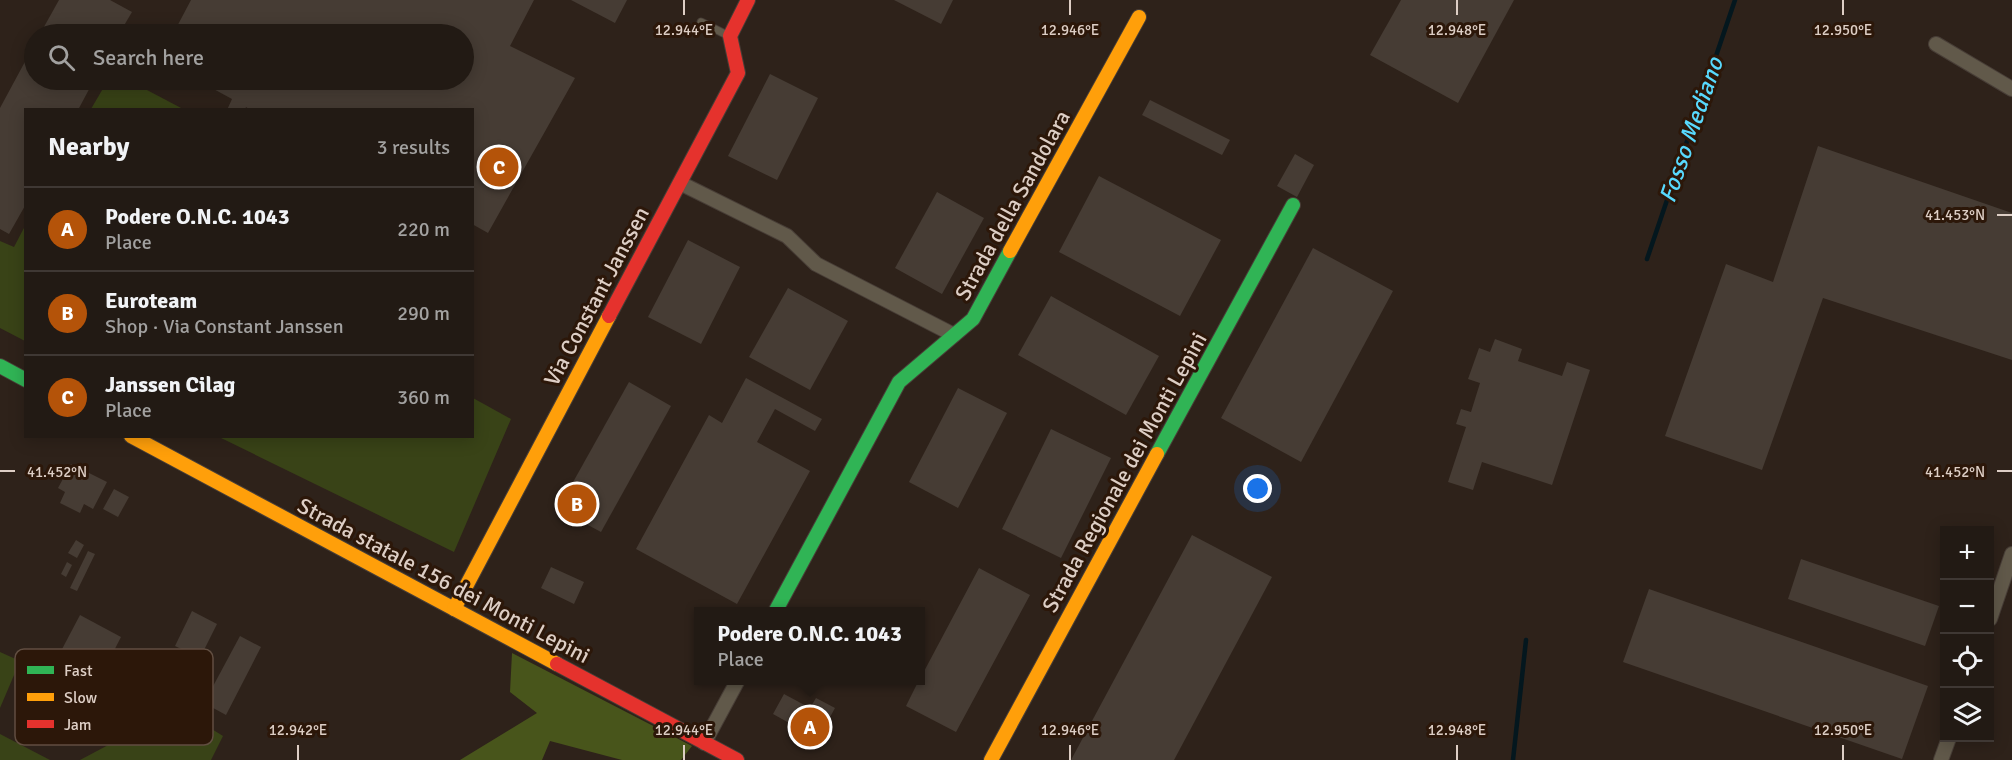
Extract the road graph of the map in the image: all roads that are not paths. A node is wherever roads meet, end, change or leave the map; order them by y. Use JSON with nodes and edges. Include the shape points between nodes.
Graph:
{"nodes":[{"id":1,"x":748,"y":0,"type":"edge"},
{"id":2,"x":1139,"y":17,"type":"dead end"},
{"id":3,"x":701,"y":22,"type":"dead end"},
{"id":4,"x":730,"y":36,"type":"junction"},
{"id":5,"x":1936,"y":44,"type":"dead end"},
{"id":6,"x":2012,"y":88,"type":"edge"},
{"id":7,"x":680,"y":183,"type":"junction"},
{"id":8,"x":1293,"y":205,"type":"dead end"},
{"id":9,"x":954,"y":336,"type":"junction"},
{"id":10,"x":0,"y":366,"type":"edge"},
{"id":11,"x":24,"y":379,"type":"edge"},
{"id":12,"x":135,"y":438,"type":"edge"},
{"id":13,"x":2012,"y":554,"type":"edge"},
{"id":14,"x":1994,"y":605,"type":"edge"},
{"id":15,"x":778,"y":607,"type":"edge"},
{"id":16,"x":454,"y":609,"type":"junction"},
{"id":17,"x":736,"y":685,"type":"edge"},
{"id":18,"x":1948,"y":742,"type":"edge"},
{"id":19,"x":709,"y":748,"type":"junction"},
{"id":20,"x":737,"y":760,"type":"edge"},
{"id":21,"x":991,"y":760,"type":"edge"},
{"id":22,"x":1941,"y":760,"type":"edge"}],
"edges":[{"from":1,"to":4,"type":"street"},
{"from":2,"to":9,"type":"street","name":"Strada della Sandolara","via":[[973,319]]},
{"from":3,"to":4,"type":"lane"},
{"from":4,"to":7,"type":"street","name":"Via Constant Janssen","via":[[738,73]]},
{"from":5,"to":6,"type":"street"},
{"from":7,"to":9,"type":"street","via":[[787,236],[816,264]]},
{"from":7,"to":16,"type":"street","name":"Via Constant Janssen"},
{"from":8,"to":21,"type":"street","name":"Strada Regionale dei Monti Lepini"},
{"from":9,"to":15,"type":"street","name":"Strada della Sandolara","via":[[899,382]]},
{"from":10,"to":11,"type":"street"},
{"from":12,"to":16,"type":"street","name":"Strada statale 156 dei Monti Lepini"},
{"from":13,"to":14,"type":"street"},
{"from":16,"to":19,"type":"street","name":"Strada statale 156 dei Monti Lepini"},
{"from":17,"to":19,"type":"street"},
{"from":18,"to":22,"type":"street"},
{"from":19,"to":20,"type":"street","name":"Strada statale 156 dei Monti Lepini"}]}
